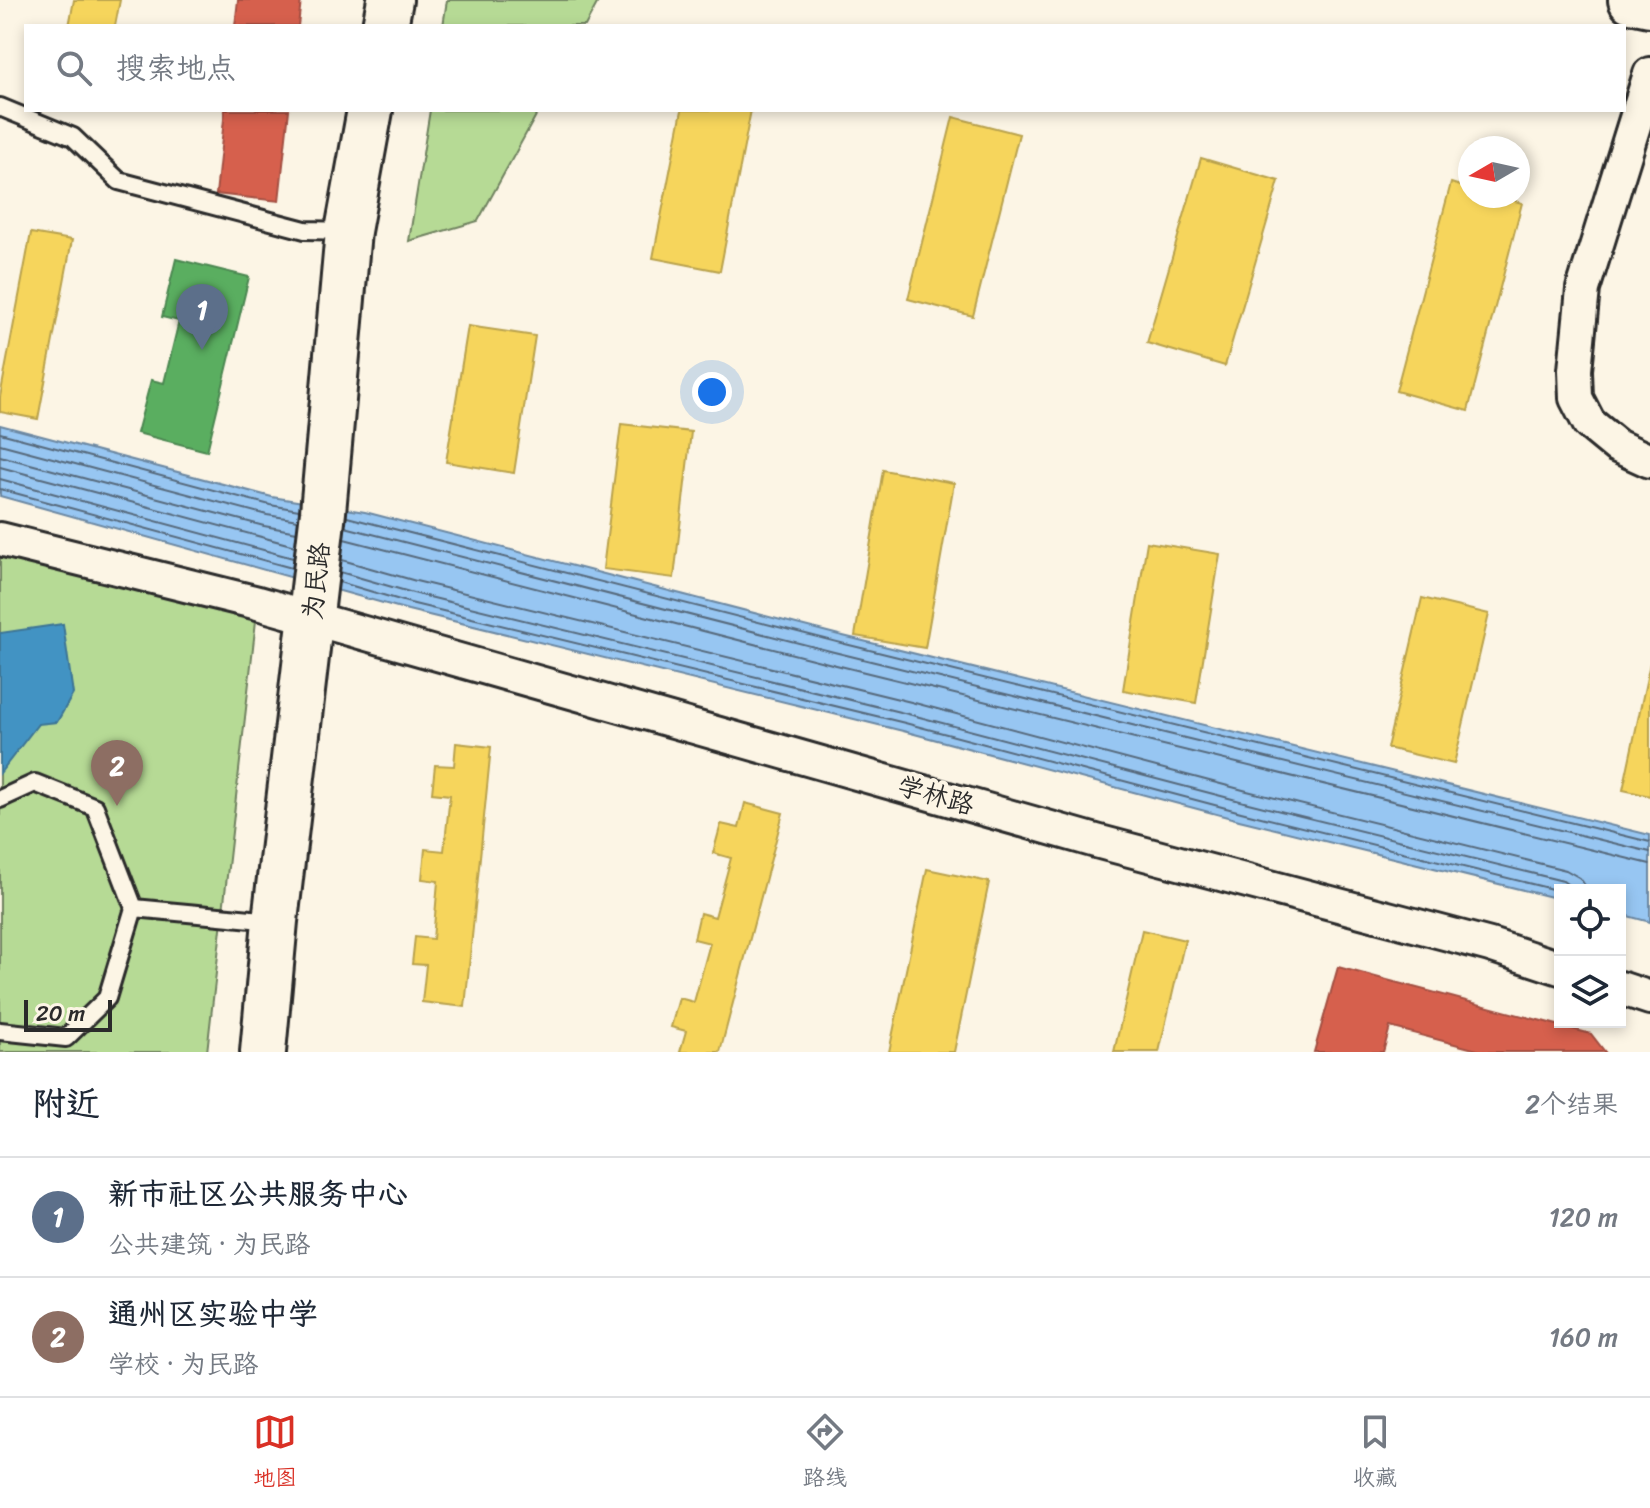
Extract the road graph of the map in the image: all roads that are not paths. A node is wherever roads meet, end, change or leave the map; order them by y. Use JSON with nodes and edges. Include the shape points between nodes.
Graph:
{"nodes":[{"id":1,"x":390,"y":0,"type":"edge"},
{"id":2,"x":1631,"y":0,"type":"edge"},
{"id":3,"x":1650,"y":4,"type":"edge"},
{"id":4,"x":385,"y":24,"type":"edge"},
{"id":5,"x":1650,"y":74,"type":"edge"},
{"id":6,"x":0,"y":107,"type":"edge"},
{"id":7,"x":370,"y":112,"type":"edge"},
{"id":8,"x":348,"y":231,"type":"junction"},
{"id":9,"x":1650,"y":461,"type":"edge"},
{"id":10,"x":0,"y":539,"type":"edge"},
{"id":11,"x":313,"y":606,"type":"junction"},
{"id":12,"x":0,"y":799,"type":"edge"},
{"id":13,"x":134,"y":908,"type":"junction"},
{"id":14,"x":275,"y":921,"type":"junction"},
{"id":15,"x":1554,"y":966,"type":"edge"},
{"id":16,"x":1626,"y":990,"type":"edge"},
{"id":17,"x":1650,"y":998,"type":"edge"},
{"id":18,"x":0,"y":1031,"type":"edge"},
{"id":19,"x":263,"y":1052,"type":"edge"}],
"edges":[{"from":1,"to":4,"type":"street"},
{"from":2,"to":3,"type":"street"},
{"from":5,"to":9,"type":"street","via":[[1583,289],[1575,370],[1576,398],[1589,423],[1617,446]]},
{"from":6,"to":8,"type":"lane","via":[[73,137],[119,181],[305,230]]},
{"from":7,"to":8,"type":"street","name":"为民路"},
{"from":8,"to":11,"type":"street","name":"为民路"},
{"from":10,"to":11,"type":"street","name":"学林路","via":[[258,603]]},
{"from":11,"to":14,"type":"street","name":"为民路"},
{"from":11,"to":15,"type":"street","name":"学林路","via":[[1096,841]]},
{"from":12,"to":13,"type":"lane","via":[[35,783],[95,807]]},
{"from":13,"to":14,"type":"lane"},
{"from":13,"to":18,"type":"lane","via":[[107,998],[66,1038]]},
{"from":14,"to":19,"type":"street","name":"为民路"},
{"from":16,"to":17,"type":"street"}]}
